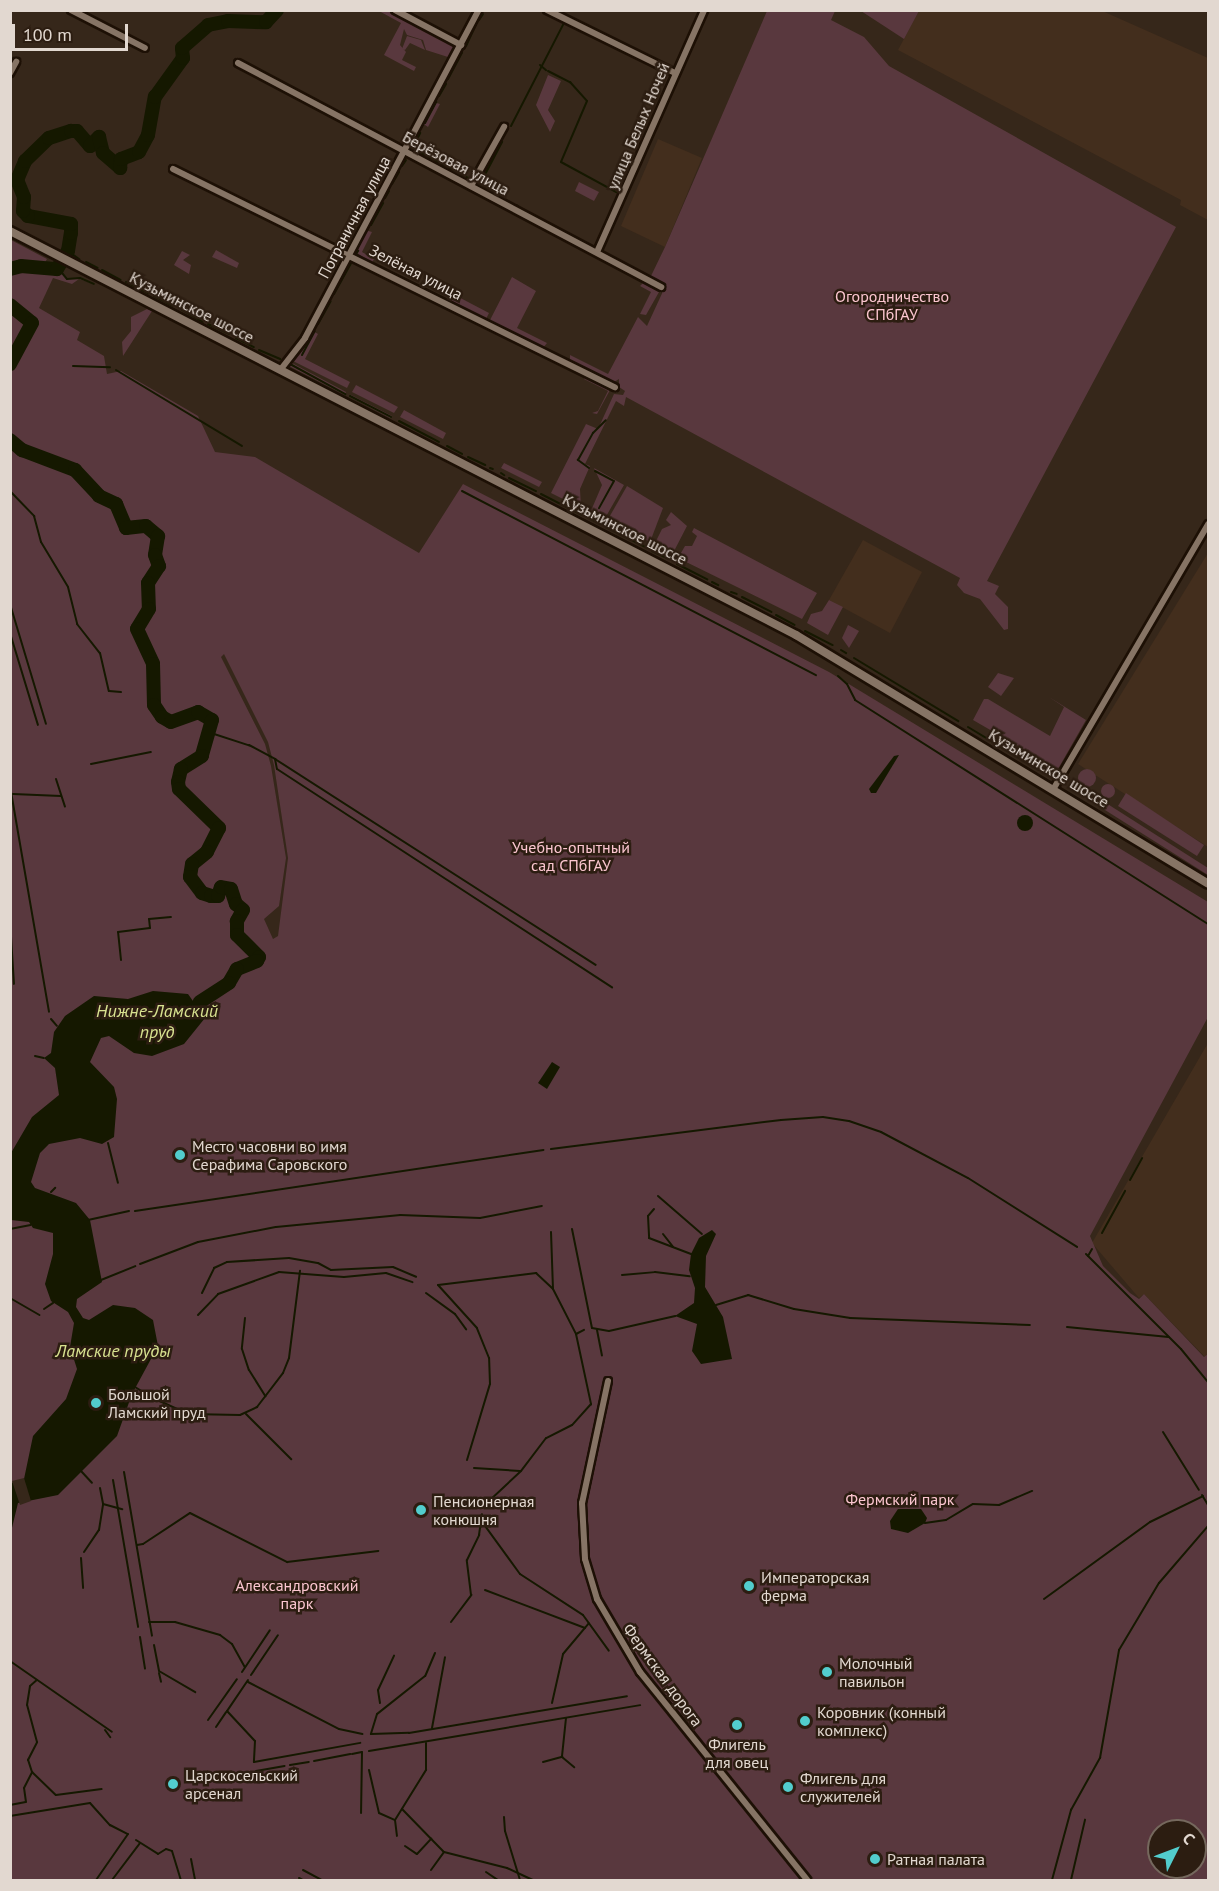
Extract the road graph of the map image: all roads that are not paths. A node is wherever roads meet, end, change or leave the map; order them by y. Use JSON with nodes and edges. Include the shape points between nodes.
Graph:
{"nodes":[{"id":1,"x":71,"y":10,"type":"edge"},
{"id":2,"x":395,"y":10,"type":"edge"},
{"id":3,"x":479,"y":10,"type":"edge"},
{"id":4,"x":547,"y":10,"type":"edge"},
{"id":5,"x":565,"y":10,"type":"edge"},
{"id":6,"x":704,"y":10,"type":"edge"},
{"id":7,"x":562,"y":18,"type":"junction"},
{"id":8,"x":460,"y":45,"type":"junction"},
{"id":9,"x":145,"y":48,"type":"dead end"},
{"id":10,"x":16,"y":62,"type":"dead end"},
{"id":11,"x":238,"y":63,"type":"dead end"},
{"id":12,"x":675,"y":73,"type":"junction"},
{"id":13,"x":10,"y":74,"type":"edge"},
{"id":14,"x":504,"y":127,"type":"dead end"},
{"id":15,"x":405,"y":152,"type":"junction"},
{"id":16,"x":173,"y":169,"type":"dead end"},
{"id":17,"x":471,"y":186,"type":"junction"},
{"id":18,"x":10,"y":231,"type":"edge"},
{"id":19,"x":597,"y":252,"type":"junction"},
{"id":20,"x":349,"y":255,"type":"junction"},
{"id":21,"x":662,"y":287,"type":"dead end"},
{"id":22,"x":281,"y":369,"type":"junction"},
{"id":23,"x":615,"y":387,"type":"dead end"},
{"id":24,"x":1209,"y":524,"type":"edge"},
{"id":25,"x":1054,"y":788,"type":"junction"},
{"id":26,"x":1209,"y":884,"type":"edge"},
{"id":27,"x":608,"y":1381,"type":"dead end"},
{"id":28,"x":807,"y":1881,"type":"edge"}],
"edges":[{"from":1,"to":9,"type":"street"},
{"from":2,"to":8,"type":"street"},
{"from":3,"to":8,"type":"street","name":"Пограничная улица"},
{"from":4,"to":7,"type":"street"},
{"from":5,"to":7,"type":"street"},
{"from":6,"to":12,"type":"street","name":"улица Белых Ночей"},
{"from":7,"to":12,"type":"street"},
{"from":8,"to":15,"type":"street","name":"Пограничная улица"},
{"from":10,"to":13,"type":"street"},
{"from":11,"to":15,"type":"street","name":"Берёзовая улица"},
{"from":12,"to":19,"type":"street","name":"улица Белых Ночей"},
{"from":14,"to":17,"type":"street"},
{"from":15,"to":17,"type":"street","name":"Берёзовая улица"},
{"from":15,"to":20,"type":"street","name":"Пограничная улица"},
{"from":16,"to":20,"type":"street","name":"Зелёная улица","via":[[333,251]]},
{"from":17,"to":19,"type":"street","name":"Берёзовая улица"},
{"from":18,"to":22,"type":"main road","name":"Кузьминское шоссе"},
{"from":19,"to":21,"type":"street","name":"Берёзовая улица"},
{"from":20,"to":22,"type":"street","name":"Пограничная улица","via":[[305,338]]},
{"from":20,"to":23,"type":"street","name":"Зелёная улица"},
{"from":22,"to":25,"type":"main road","name":"Кузьминское шоссе","via":[[814,645]]},
{"from":24,"to":25,"type":"street"},
{"from":25,"to":26,"type":"main road","name":"Кузьминское шоссе"},
{"from":27,"to":28,"type":"street","name":"Фермская дорога","via":[[582,1503],[585,1559],[594,1591],[609,1624],[640,1672]]}]}
